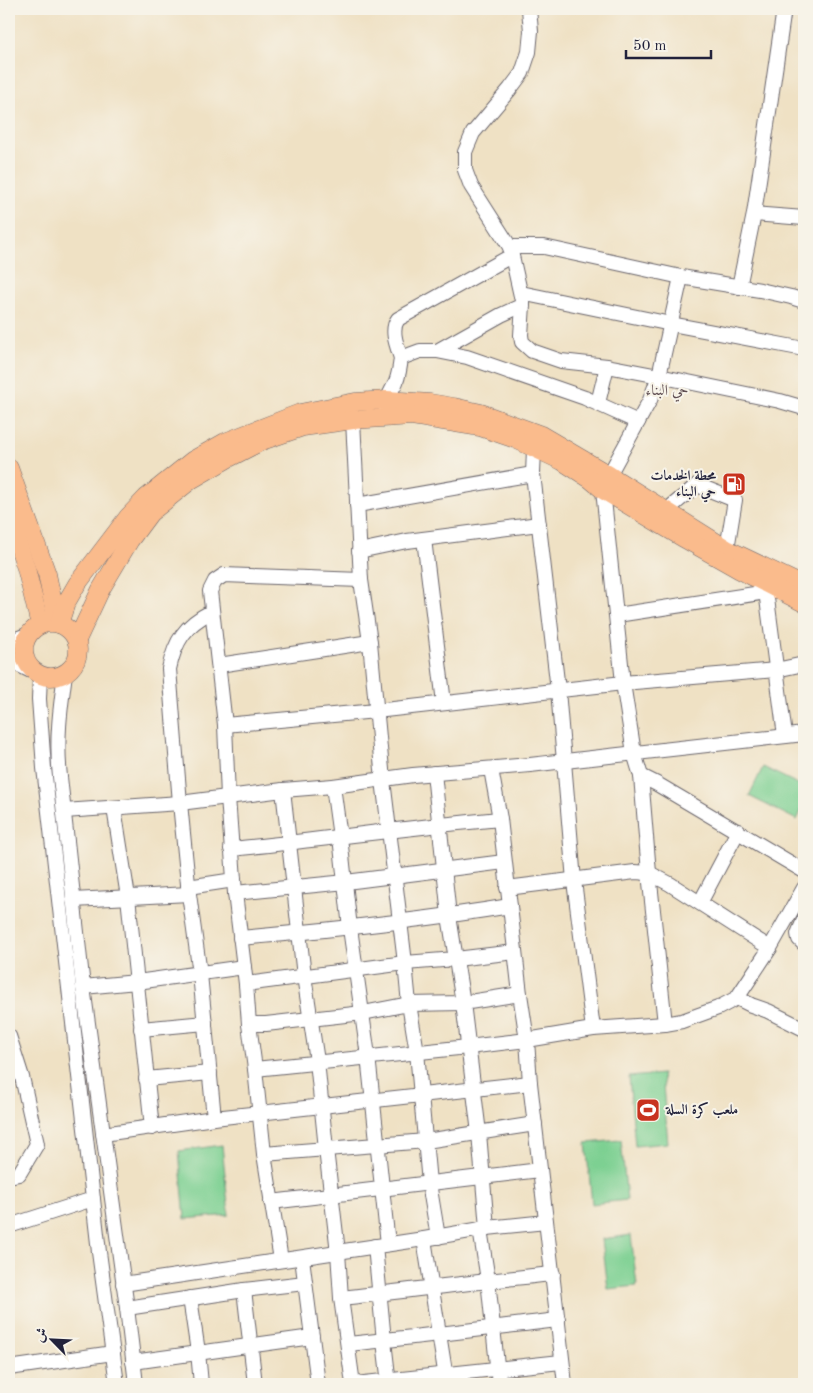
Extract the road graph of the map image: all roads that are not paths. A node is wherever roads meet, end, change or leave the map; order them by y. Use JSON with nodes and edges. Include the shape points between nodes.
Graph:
{"nodes":[{"id":1,"x":529,"y":9,"type":"edge"},
{"id":2,"x":784,"y":9,"type":"edge"},
{"id":3,"x":754,"y":214,"type":"junction"},
{"id":4,"x":804,"y":218,"type":"edge"},
{"id":5,"x":511,"y":252,"type":"junction"},
{"id":6,"x":681,"y":277,"type":"junction"},
{"id":7,"x":738,"y":287,"type":"junction"},
{"id":8,"x":522,"y":299,"type":"junction"},
{"id":9,"x":804,"y":301,"type":"edge"},
{"id":10,"x":671,"y":324,"type":"junction"},
{"id":11,"x":804,"y":349,"type":"edge"},
{"id":12,"x":437,"y":350,"type":"junction"},
{"id":13,"x":401,"y":358,"type":"junction"},
{"id":14,"x":607,"y":366,"type":"junction"},
{"id":15,"x":659,"y":376,"type":"junction"},
{"id":16,"x":387,"y":400,"type":"junction"},
{"id":17,"x":598,"y":403,"type":"junction"},
{"id":18,"x":804,"y":404,"type":"edge"},
{"id":19,"x":386,"y":418,"type":"junction"},
{"id":20,"x":352,"y":420,"type":"junction"},
{"id":21,"x":638,"y":422,"type":"junction"},
{"id":22,"x":534,"y":448,"type":"junction"},
{"id":23,"x":9,"y":468,"type":"edge"},
{"id":24,"x":533,"y":474,"type":"junction"},
{"id":25,"x":606,"y":482,"type":"junction"},
{"id":26,"x":357,"y":505,"type":"junction"},
{"id":27,"x":666,"y":510,"type":"junction"},
{"id":28,"x":9,"y":518,"type":"edge"},
{"id":29,"x":539,"y":524,"type":"junction"},
{"id":30,"x":424,"y":539,"type":"junction"},
{"id":31,"x":728,"y":549,"type":"junction"},
{"id":32,"x":359,"y":551,"type":"junction"},
{"id":33,"x":361,"y":580,"type":"junction"},
{"id":34,"x":804,"y":586,"type":"edge"},
{"id":35,"x":773,"y":590,"type":"junction"},
{"id":36,"x":804,"y":603,"type":"edge"},
{"id":37,"x":211,"y":612,"type":"junction"},
{"id":38,"x":617,"y":615,"type":"junction"},
{"id":39,"x":46,"y":626,"type":"junction"},
{"id":40,"x":77,"y":640,"type":"junction"},
{"id":41,"x":9,"y":642,"type":"edge"},
{"id":42,"x":370,"y":642,"type":"junction"},
{"id":43,"x":9,"y":660,"type":"edge"},
{"id":44,"x":804,"y":664,"type":"edge"},
{"id":45,"x":219,"y":665,"type":"junction"},
{"id":46,"x":776,"y":670,"type":"junction"},
{"id":47,"x":38,"y":674,"type":"junction"},
{"id":48,"x":65,"y":674,"type":"junction"},
{"id":49,"x":624,"y":683,"type":"junction"},
{"id":50,"x":558,"y":690,"type":"junction"},
{"id":51,"x":444,"y":703,"type":"junction"},
{"id":52,"x":376,"y":711,"type":"junction"},
{"id":53,"x":225,"y":725,"type":"junction"},
{"id":54,"x":804,"y":734,"type":"edge"},
{"id":55,"x":785,"y":736,"type":"junction"},
{"id":56,"x":634,"y":753,"type":"junction"},
{"id":57,"x":563,"y":761,"type":"junction"},
{"id":58,"x":491,"y":769,"type":"junction"},
{"id":59,"x":434,"y":773,"type":"junction"},
{"id":60,"x":641,"y":776,"type":"junction"},
{"id":61,"x":383,"y":780,"type":"junction"},
{"id":62,"x":333,"y":786,"type":"junction"},
{"id":63,"x":283,"y":790,"type":"junction"},
{"id":64,"x":228,"y":797,"type":"junction"},
{"id":65,"x":180,"y":803,"type":"junction"},
{"id":66,"x":114,"y":808,"type":"junction"},
{"id":67,"x":64,"y":811,"type":"junction"},
{"id":68,"x":500,"y":819,"type":"junction"},
{"id":69,"x":439,"y":824,"type":"junction"},
{"id":70,"x":738,"y":831,"type":"junction"},
{"id":71,"x":390,"y":832,"type":"junction"},
{"id":72,"x":340,"y":837,"type":"junction"},
{"id":73,"x":288,"y":844,"type":"junction"},
{"id":74,"x":231,"y":850,"type":"junction"},
{"id":75,"x":504,"y":862,"type":"junction"},
{"id":76,"x":444,"y":869,"type":"junction"},
{"id":77,"x":804,"y":871,"type":"edge"},
{"id":78,"x":649,"y":873,"type":"junction"},
{"id":79,"x":394,"y":875,"type":"junction"},
{"id":80,"x":574,"y":881,"type":"junction"},
{"id":81,"x":346,"y":882,"type":"junction"},
{"id":82,"x":234,"y":887,"type":"junction"},
{"id":83,"x":294,"y":888,"type":"junction"},
{"id":84,"x":507,"y":888,"type":"junction"},
{"id":85,"x":188,"y":890,"type":"junction"},
{"id":86,"x":803,"y":895,"type":"edge"},
{"id":87,"x":128,"y":897,"type":"junction"},
{"id":88,"x":74,"y":900,"type":"junction"},
{"id":89,"x":700,"y":903,"type":"junction"},
{"id":90,"x":510,"y":906,"type":"junction"},
{"id":91,"x":449,"y":916,"type":"junction"},
{"id":92,"x":804,"y":920,"type":"edge"},
{"id":93,"x":400,"y":923,"type":"junction"},
{"id":94,"x":350,"y":928,"type":"junction"},
{"id":95,"x":300,"y":933,"type":"junction"},
{"id":96,"x":240,"y":938,"type":"junction"},
{"id":97,"x":804,"y":944,"type":"edge"},
{"id":98,"x":770,"y":948,"type":"junction"},
{"id":99,"x":515,"y":952,"type":"junction"},
{"id":100,"x":456,"y":959,"type":"junction"},
{"id":101,"x":405,"y":963,"type":"junction"},
{"id":102,"x":244,"y":967,"type":"junction"},
{"id":103,"x":356,"y":969,"type":"junction"},
{"id":104,"x":200,"y":974,"type":"junction"},
{"id":105,"x":304,"y":976,"type":"junction"},
{"id":106,"x":137,"y":982,"type":"junction"},
{"id":107,"x":246,"y":984,"type":"junction"},
{"id":108,"x":83,"y":987,"type":"junction"},
{"id":109,"x":520,"y":994,"type":"junction"},
{"id":110,"x":737,"y":998,"type":"junction"},
{"id":111,"x":463,"y":1003,"type":"junction"},
{"id":112,"x":409,"y":1004,"type":"junction"},
{"id":113,"x":363,"y":1013,"type":"junction"},
{"id":114,"x":310,"y":1020,"type":"junction"},
{"id":115,"x":205,"y":1023,"type":"junction"},
{"id":116,"x":249,"y":1024,"type":"junction"},
{"id":117,"x":665,"y":1024,"type":"junction"},
{"id":118,"x":141,"y":1029,"type":"junction"},
{"id":119,"x":593,"y":1029,"type":"junction"},
{"id":120,"x":804,"y":1029,"type":"edge"},
{"id":121,"x":9,"y":1036,"type":"edge"},
{"id":122,"x":527,"y":1040,"type":"junction"},
{"id":123,"x":468,"y":1047,"type":"junction"},
{"id":124,"x":417,"y":1052,"type":"junction"},
{"id":125,"x":368,"y":1056,"type":"junction"},
{"id":126,"x":317,"y":1061,"type":"junction"},
{"id":127,"x":256,"y":1068,"type":"junction"},
{"id":128,"x":210,"y":1073,"type":"junction"},
{"id":129,"x":146,"y":1079,"type":"junction"},
{"id":130,"x":530,"y":1083,"type":"junction"},
{"id":131,"x":473,"y":1090,"type":"junction"},
{"id":132,"x":421,"y":1096,"type":"junction"},
{"id":133,"x":373,"y":1101,"type":"junction"},
{"id":134,"x":322,"y":1106,"type":"junction"},
{"id":135,"x":260,"y":1113,"type":"junction"},
{"id":136,"x":214,"y":1118,"type":"junction"},
{"id":137,"x":535,"y":1124,"type":"junction"},
{"id":138,"x":152,"y":1128,"type":"junction"},
{"id":139,"x":479,"y":1133,"type":"junction"},
{"id":140,"x":103,"y":1134,"type":"junction"},
{"id":141,"x":426,"y":1141,"type":"junction"},
{"id":142,"x":378,"y":1145,"type":"junction"},
{"id":143,"x":326,"y":1149,"type":"junction"},
{"id":144,"x":264,"y":1154,"type":"junction"},
{"id":145,"x":540,"y":1170,"type":"junction"},
{"id":146,"x":9,"y":1176,"type":"edge"},
{"id":147,"x":484,"y":1177,"type":"junction"},
{"id":148,"x":430,"y":1183,"type":"junction"},
{"id":149,"x":382,"y":1189,"type":"junction"},
{"id":150,"x":331,"y":1194,"type":"junction"},
{"id":151,"x":93,"y":1199,"type":"junction"},
{"id":152,"x":271,"y":1202,"type":"junction"},
{"id":153,"x":546,"y":1222,"type":"junction"},
{"id":154,"x":9,"y":1226,"type":"edge"},
{"id":155,"x":484,"y":1229,"type":"junction"},
{"id":156,"x":438,"y":1237,"type":"junction"},
{"id":157,"x":424,"y":1239,"type":"junction"},
{"id":158,"x":382,"y":1245,"type":"junction"},
{"id":159,"x":338,"y":1252,"type":"junction"},
{"id":160,"x":302,"y":1258,"type":"junction"},
{"id":161,"x":281,"y":1260,"type":"junction"},
{"id":162,"x":553,"y":1274,"type":"junction"},
{"id":163,"x":488,"y":1280,"type":"junction"},
{"id":164,"x":305,"y":1283,"type":"junction"},
{"id":165,"x":123,"y":1284,"type":"junction"},
{"id":166,"x":432,"y":1288,"type":"junction"},
{"id":167,"x":244,"y":1290,"type":"junction"},
{"id":168,"x":380,"y":1294,"type":"junction"},
{"id":169,"x":190,"y":1298,"type":"junction"},
{"id":170,"x":341,"y":1298,"type":"junction"},
{"id":171,"x":127,"y":1308,"type":"junction"},
{"id":172,"x":558,"y":1320,"type":"junction"},
{"id":173,"x":493,"y":1327,"type":"junction"},
{"id":174,"x":440,"y":1335,"type":"junction"},
{"id":175,"x":312,"y":1337,"type":"junction"},
{"id":176,"x":384,"y":1341,"type":"junction"},
{"id":177,"x":348,"y":1344,"type":"junction"},
{"id":178,"x":252,"y":1345,"type":"junction"},
{"id":179,"x":198,"y":1352,"type":"junction"},
{"id":180,"x":113,"y":1353,"type":"junction"},
{"id":181,"x":133,"y":1362,"type":"junction"},
{"id":182,"x":562,"y":1362,"type":"junction"},
{"id":183,"x":9,"y":1368,"type":"edge"},
{"id":184,"x":497,"y":1368,"type":"junction"},
{"id":185,"x":446,"y":1379,"type":"edge"},
{"id":186,"x":389,"y":1382,"type":"edge"},
{"id":187,"x":117,"y":1384,"type":"edge"},
{"id":188,"x":136,"y":1384,"type":"edge"},
{"id":189,"x":201,"y":1384,"type":"edge"},
{"id":190,"x":255,"y":1384,"type":"edge"},
{"id":191,"x":318,"y":1384,"type":"edge"},
{"id":192,"x":354,"y":1384,"type":"edge"},
{"id":193,"x":499,"y":1384,"type":"edge"},
{"id":194,"x":565,"y":1384,"type":"edge"}],
"edges":[{"from":1,"to":5,"type":"street","via":[[529,52],[522,73],[473,133],[465,152],[464,170],[471,186]]},
{"from":2,"to":3,"type":"street"},
{"from":3,"to":4,"type":"street"},
{"from":3,"to":7,"type":"street"},
{"from":5,"to":6,"type":"street","via":[[544,247]]},
{"from":5,"to":8,"type":"street"},
{"from":5,"to":13,"type":"street","via":[[398,319],[394,331]]},
{"from":6,"to":7,"type":"street"},
{"from":6,"to":10,"type":"street"},
{"from":7,"to":9,"type":"street"},
{"from":8,"to":10,"type":"street"},
{"from":8,"to":12,"type":"street","via":[[501,316]]},
{"from":8,"to":14,"type":"street","via":[[522,342],[532,351],[561,361]]},
{"from":10,"to":11,"type":"street"},
{"from":10,"to":15,"type":"street"},
{"from":12,"to":13,"type":"street","via":[[420,351]]},
{"from":12,"to":17,"type":"street","via":[[467,357]]},
{"from":13,"to":16,"type":"street","via":[[400,371]]},
{"from":14,"to":15,"type":"street"},
{"from":14,"to":17,"type":"street"},
{"from":15,"to":18,"type":"street","via":[[780,402]]},
{"from":15,"to":21,"type":"street"},
{"from":16,"to":19,"type":"street"},
{"from":16,"to":25,"type":"main road","via":[[430,403],[481,413],[541,435]]},
{"from":16,"to":39,"type":"main road","via":[[355,402],[300,413],[224,442],[193,460],[146,498]]},
{"from":17,"to":21,"type":"street"},
{"from":19,"to":20,"type":"main road"},
{"from":19,"to":22,"type":"main road","via":[[412,416],[480,427]]},
{"from":20,"to":26,"type":"street"},
{"from":20,"to":40,"type":"main road","via":[[304,427],[262,442],[192,480],[150,513],[101,588]]},
{"from":21,"to":25,"type":"street"},
{"from":22,"to":24,"type":"street"},
{"from":22,"to":25,"type":"main road","via":[[590,479]]},
{"from":23,"to":39,"type":"main road","via":[[47,574]]},
{"from":24,"to":26,"type":"street"},
{"from":24,"to":29,"type":"street"},
{"from":25,"to":27,"type":"main road"},
{"from":25,"to":35,"type":"main road"},
{"from":25,"to":38,"type":"street"},
{"from":26,"to":32,"type":"street"},
{"from":27,"to":31,"type":"main road"},
{"from":27,"to":31,"type":"street","via":[[697,484],[736,500]]},
{"from":28,"to":39,"type":"main road"},
{"from":29,"to":30,"type":"street"},
{"from":29,"to":50,"type":"street"},
{"from":30,"to":32,"type":"street"},
{"from":30,"to":51,"type":"street"},
{"from":31,"to":34,"type":"main road"},
{"from":32,"to":33,"type":"street"},
{"from":33,"to":37,"type":"street","via":[[224,575],[215,581],[210,591]]},
{"from":33,"to":42,"type":"street"},
{"from":35,"to":36,"type":"main road"},
{"from":35,"to":38,"type":"street"},
{"from":35,"to":46,"type":"street"},
{"from":37,"to":45,"type":"street"},
{"from":37,"to":65,"type":"street","via":[[186,630],[173,652],[169,669]]},
{"from":38,"to":49,"type":"street"},
{"from":39,"to":40,"type":"main road","via":[[67,627]]},
{"from":39,"to":41,"type":"street"},
{"from":39,"to":47,"type":"main road","via":[[26,640],[24,656]]},
{"from":40,"to":48,"type":"main road","via":[[76,662]]},
{"from":42,"to":45,"type":"street"},
{"from":42,"to":52,"type":"street"},
{"from":43,"to":47,"type":"street"},
{"from":44,"to":46,"type":"street"},
{"from":45,"to":53,"type":"street"},
{"from":46,"to":49,"type":"street"},
{"from":46,"to":55,"type":"street"},
{"from":47,"to":48,"type":"main road","via":[[48,677]]},
{"from":47,"to":151,"type":"street","via":[[44,768]]},
{"from":48,"to":67,"type":"street","via":[[58,729]]},
{"from":49,"to":50,"type":"street"},
{"from":49,"to":56,"type":"street"},
{"from":50,"to":51,"type":"street"},
{"from":50,"to":57,"type":"street"},
{"from":51,"to":52,"type":"street"},
{"from":52,"to":53,"type":"street"},
{"from":52,"to":61,"type":"street"},
{"from":53,"to":64,"type":"street"},
{"from":54,"to":55,"type":"street"},
{"from":55,"to":56,"type":"street"},
{"from":56,"to":57,"type":"street"},
{"from":56,"to":60,"type":"street"},
{"from":57,"to":58,"type":"street"},
{"from":57,"to":80,"type":"street"},
{"from":58,"to":59,"type":"street"},
{"from":58,"to":68,"type":"street"},
{"from":59,"to":61,"type":"street"},
{"from":59,"to":69,"type":"street"},
{"from":60,"to":70,"type":"street"},
{"from":60,"to":78,"type":"street"},
{"from":61,"to":62,"type":"street"},
{"from":61,"to":71,"type":"street"},
{"from":62,"to":63,"type":"street"},
{"from":62,"to":72,"type":"street"},
{"from":63,"to":64,"type":"street"},
{"from":63,"to":73,"type":"street"},
{"from":64,"to":65,"type":"street"},
{"from":64,"to":74,"type":"street"},
{"from":65,"to":66,"type":"street"},
{"from":65,"to":85,"type":"street"},
{"from":66,"to":67,"type":"street"},
{"from":66,"to":87,"type":"street"},
{"from":67,"to":88,"type":"street"},
{"from":68,"to":69,"type":"street"},
{"from":68,"to":75,"type":"street"},
{"from":69,"to":71,"type":"street"},
{"from":69,"to":76,"type":"street"},
{"from":70,"to":77,"type":"street"},
{"from":70,"to":89,"type":"street"},
{"from":71,"to":72,"type":"street"},
{"from":71,"to":79,"type":"street"},
{"from":72,"to":73,"type":"street"},
{"from":72,"to":81,"type":"street"},
{"from":73,"to":74,"type":"street"},
{"from":73,"to":83,"type":"street"},
{"from":74,"to":82,"type":"street"},
{"from":75,"to":76,"type":"street"},
{"from":75,"to":84,"type":"street"},
{"from":76,"to":79,"type":"street"},
{"from":76,"to":91,"type":"street"},
{"from":78,"to":80,"type":"street"},
{"from":78,"to":89,"type":"street"},
{"from":78,"to":117,"type":"street"},
{"from":79,"to":81,"type":"street"},
{"from":79,"to":93,"type":"street"},
{"from":80,"to":84,"type":"street"},
{"from":80,"to":119,"type":"street"},
{"from":81,"to":83,"type":"street"},
{"from":81,"to":94,"type":"street"},
{"from":82,"to":83,"type":"street"},
{"from":82,"to":85,"type":"street"},
{"from":82,"to":96,"type":"street"},
{"from":83,"to":95,"type":"street"},
{"from":84,"to":90,"type":"street"},
{"from":85,"to":87,"type":"street"},
{"from":85,"to":104,"type":"street"},
{"from":86,"to":98,"type":"street"},
{"from":87,"to":88,"type":"street"},
{"from":87,"to":106,"type":"street"},
{"from":88,"to":108,"type":"street"},
{"from":89,"to":98,"type":"street"},
{"from":90,"to":91,"type":"street"},
{"from":90,"to":99,"type":"street"},
{"from":91,"to":93,"type":"street"},
{"from":91,"to":100,"type":"street"},
{"from":92,"to":97,"type":"street","via":[[798,934]]},
{"from":93,"to":94,"type":"street"},
{"from":93,"to":101,"type":"street"},
{"from":94,"to":95,"type":"street"},
{"from":94,"to":103,"type":"street"},
{"from":95,"to":96,"type":"street"},
{"from":95,"to":105,"type":"street"},
{"from":96,"to":102,"type":"street"},
{"from":98,"to":110,"type":"street"},
{"from":99,"to":100,"type":"street"},
{"from":99,"to":109,"type":"street"},
{"from":100,"to":101,"type":"street"},
{"from":100,"to":111,"type":"street"},
{"from":101,"to":103,"type":"street"},
{"from":101,"to":112,"type":"street"},
{"from":102,"to":104,"type":"street"},
{"from":102,"to":107,"type":"street"},
{"from":103,"to":105,"type":"street"},
{"from":103,"to":113,"type":"street"},
{"from":104,"to":106,"type":"street"},
{"from":104,"to":115,"type":"street"},
{"from":105,"to":107,"type":"street"},
{"from":105,"to":114,"type":"street"},
{"from":106,"to":108,"type":"street"},
{"from":106,"to":118,"type":"street"},
{"from":107,"to":116,"type":"street"},
{"from":108,"to":140,"type":"street"},
{"from":109,"to":111,"type":"street"},
{"from":109,"to":122,"type":"street"},
{"from":110,"to":117,"type":"street","via":[[718,1008]]},
{"from":110,"to":120,"type":"street"},
{"from":111,"to":112,"type":"street"},
{"from":111,"to":123,"type":"street"},
{"from":112,"to":113,"type":"street"},
{"from":112,"to":124,"type":"street"},
{"from":113,"to":114,"type":"street"},
{"from":113,"to":125,"type":"street"},
{"from":114,"to":116,"type":"street"},
{"from":114,"to":126,"type":"street"},
{"from":115,"to":118,"type":"street"},
{"from":115,"to":128,"type":"street"},
{"from":116,"to":127,"type":"street"},
{"from":117,"to":119,"type":"street"},
{"from":118,"to":129,"type":"street"},
{"from":119,"to":122,"type":"street"},
{"from":121,"to":146,"type":"street","via":[[22,1077],[36,1144],[18,1174]]},
{"from":122,"to":123,"type":"street"},
{"from":122,"to":130,"type":"street"},
{"from":123,"to":124,"type":"street"},
{"from":123,"to":131,"type":"street"},
{"from":124,"to":125,"type":"street"},
{"from":124,"to":132,"type":"street"},
{"from":125,"to":126,"type":"street"},
{"from":125,"to":133,"type":"street"},
{"from":126,"to":127,"type":"street"},
{"from":126,"to":134,"type":"street"},
{"from":127,"to":135,"type":"street"},
{"from":128,"to":129,"type":"street"},
{"from":128,"to":136,"type":"street"},
{"from":129,"to":138,"type":"street"},
{"from":130,"to":131,"type":"street"},
{"from":130,"to":137,"type":"street"},
{"from":131,"to":132,"type":"street"},
{"from":131,"to":139,"type":"street"},
{"from":132,"to":133,"type":"street"},
{"from":132,"to":141,"type":"street"},
{"from":133,"to":134,"type":"street"},
{"from":133,"to":142,"type":"street"},
{"from":134,"to":135,"type":"street"},
{"from":134,"to":143,"type":"street"},
{"from":135,"to":136,"type":"street"},
{"from":135,"to":144,"type":"street"},
{"from":136,"to":138,"type":"street"},
{"from":137,"to":139,"type":"street"},
{"from":137,"to":145,"type":"street"},
{"from":138,"to":140,"type":"street"},
{"from":139,"to":141,"type":"street"},
{"from":139,"to":147,"type":"street"},
{"from":140,"to":165,"type":"street"},
{"from":141,"to":142,"type":"street"},
{"from":141,"to":148,"type":"street"},
{"from":142,"to":143,"type":"street"},
{"from":142,"to":149,"type":"street"},
{"from":143,"to":144,"type":"street"},
{"from":143,"to":150,"type":"street"},
{"from":144,"to":152,"type":"street"},
{"from":145,"to":147,"type":"street"},
{"from":145,"to":153,"type":"street"},
{"from":147,"to":148,"type":"street"},
{"from":147,"to":155,"type":"street"},
{"from":148,"to":149,"type":"street"},
{"from":148,"to":156,"type":"street"},
{"from":149,"to":150,"type":"street"},
{"from":149,"to":158,"type":"street"},
{"from":150,"to":152,"type":"street"},
{"from":150,"to":159,"type":"street"},
{"from":151,"to":154,"type":"street"},
{"from":151,"to":180,"type":"street"},
{"from":152,"to":161,"type":"street"},
{"from":153,"to":155,"type":"street"},
{"from":153,"to":162,"type":"street"},
{"from":155,"to":156,"type":"street"},
{"from":155,"to":163,"type":"street"},
{"from":156,"to":157,"type":"street"},
{"from":157,"to":158,"type":"street"},
{"from":157,"to":166,"type":"street"},
{"from":158,"to":159,"type":"street"},
{"from":158,"to":168,"type":"street"},
{"from":159,"to":160,"type":"street"},
{"from":159,"to":170,"type":"street"},
{"from":160,"to":161,"type":"street"},
{"from":160,"to":164,"type":"street"},
{"from":161,"to":165,"type":"street"},
{"from":162,"to":163,"type":"street"},
{"from":162,"to":172,"type":"street"},
{"from":163,"to":166,"type":"street"},
{"from":163,"to":173,"type":"street"},
{"from":164,"to":167,"type":"street"},
{"from":164,"to":175,"type":"street"},
{"from":165,"to":171,"type":"street"},
{"from":166,"to":168,"type":"street"},
{"from":166,"to":174,"type":"street"},
{"from":167,"to":169,"type":"street"},
{"from":167,"to":178,"type":"street"},
{"from":168,"to":170,"type":"street"},
{"from":168,"to":176,"type":"street"},
{"from":169,"to":171,"type":"street"},
{"from":169,"to":179,"type":"street"},
{"from":170,"to":177,"type":"street"},
{"from":171,"to":181,"type":"street"},
{"from":172,"to":173,"type":"street"},
{"from":172,"to":182,"type":"street"},
{"from":173,"to":174,"type":"street"},
{"from":173,"to":184,"type":"street"},
{"from":174,"to":176,"type":"street"},
{"from":174,"to":185,"type":"street"},
{"from":175,"to":178,"type":"street"},
{"from":175,"to":191,"type":"street"},
{"from":176,"to":177,"type":"street"},
{"from":176,"to":186,"type":"street"},
{"from":177,"to":192,"type":"street"},
{"from":178,"to":179,"type":"street"},
{"from":178,"to":190,"type":"street"},
{"from":179,"to":181,"type":"street"},
{"from":179,"to":189,"type":"street"},
{"from":180,"to":183,"type":"street"},
{"from":180,"to":187,"type":"street"},
{"from":181,"to":188,"type":"street"},
{"from":182,"to":184,"type":"street"},
{"from":182,"to":194,"type":"street"},
{"from":184,"to":185,"type":"street"},
{"from":184,"to":193,"type":"street"},
{"from":185,"to":186,"type":"street"},
{"from":186,"to":192,"type":"street"}]}
